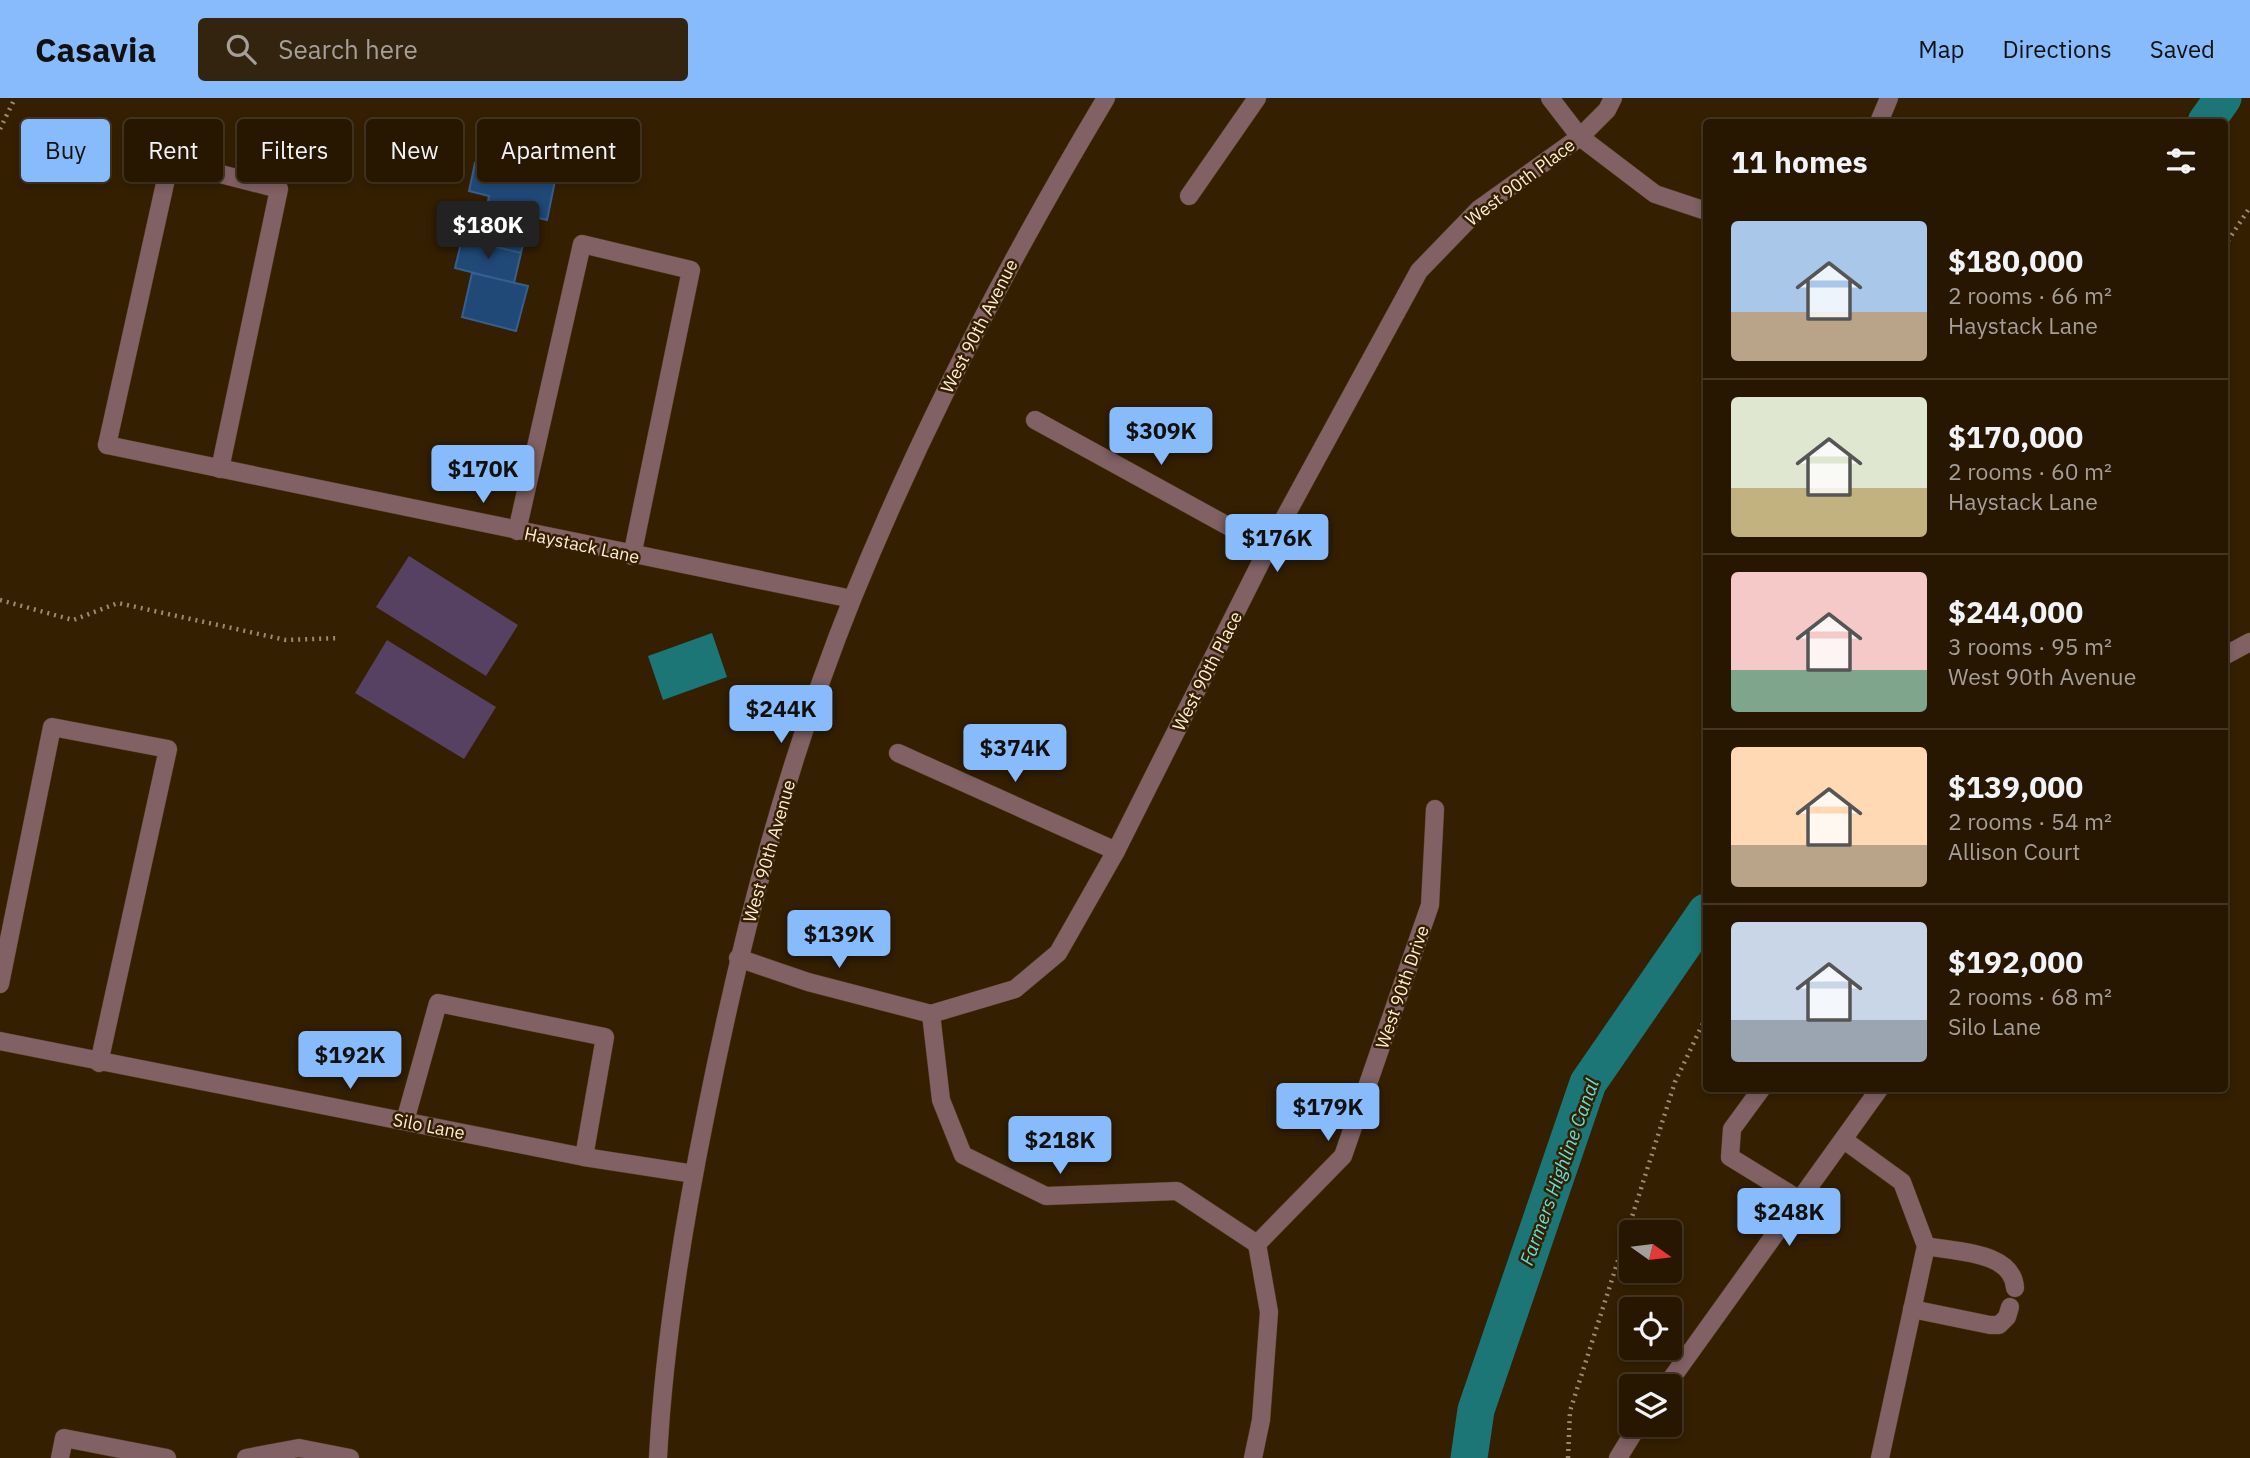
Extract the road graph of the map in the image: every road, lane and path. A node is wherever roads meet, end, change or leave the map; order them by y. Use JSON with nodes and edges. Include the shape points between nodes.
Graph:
{"nodes":[{"id":1,"x":15,"y":98,"type":"edge"},
{"id":2,"x":1106,"y":98,"type":"edge"},
{"id":3,"x":1257,"y":98,"type":"edge"},
{"id":4,"x":1550,"y":98,"type":"edge"},
{"id":5,"x":1613,"y":98,"type":"edge"},
{"id":6,"x":1889,"y":98,"type":"edge"},
{"id":7,"x":1880,"y":119,"type":"edge"},
{"id":8,"x":0,"y":129,"type":"edge"},
{"id":9,"x":1580,"y":137,"type":"junction"},
{"id":10,"x":1189,"y":196,"type":"dead end"},
{"id":11,"x":2250,"y":207,"type":"edge"},
{"id":12,"x":1703,"y":211,"type":"edge"},
{"id":13,"x":2228,"y":241,"type":"edge"},
{"id":14,"x":1035,"y":420,"type":"dead end"},
{"id":15,"x":220,"y":469,"type":"junction"},
{"id":16,"x":517,"y":531,"type":"junction"},
{"id":17,"x":1268,"y":548,"type":"junction"},
{"id":18,"x":632,"y":556,"type":"junction"},
{"id":19,"x":852,"y":599,"type":"junction"},
{"id":20,"x":0,"y":600,"type":"edge"},
{"id":21,"x":340,"y":638,"type":"dead end"},
{"id":22,"x":2250,"y":642,"type":"edge"},
{"id":23,"x":2228,"y":654,"type":"edge"},
{"id":24,"x":898,"y":753,"type":"dead end"},
{"id":25,"x":1435,"y":809,"type":"dead end"},
{"id":26,"x":1115,"y":851,"type":"junction"},
{"id":27,"x":738,"y":958,"type":"junction"},
{"id":28,"x":0,"y":984,"type":"edge"},
{"id":29,"x":931,"y":1014,"type":"junction"},
{"id":30,"x":1703,"y":1023,"type":"edge"},
{"id":31,"x":0,"y":1041,"type":"edge"},
{"id":32,"x":99,"y":1063,"type":"junction"},
{"id":33,"x":1759,"y":1092,"type":"edge"},
{"id":34,"x":1877,"y":1092,"type":"edge"},
{"id":35,"x":405,"y":1121,"type":"junction"},
{"id":36,"x":1844,"y":1140,"type":"junction"},
{"id":37,"x":584,"y":1157,"type":"junction"},
{"id":38,"x":694,"y":1174,"type":"junction"},
{"id":39,"x":1800,"y":1200,"type":"junction"},
{"id":40,"x":1256,"y":1244,"type":"junction"},
{"id":41,"x":1926,"y":1246,"type":"junction"},
{"id":42,"x":2015,"y":1288,"type":"dead end"},
{"id":43,"x":2010,"y":1307,"type":"dead end"},
{"id":44,"x":1912,"y":1309,"type":"junction"},
{"id":45,"x":1675,"y":1374,"type":"edge"},
{"id":46,"x":1631,"y":1437,"type":"edge"},
{"id":47,"x":60,"y":1458,"type":"edge"},
{"id":48,"x":167,"y":1458,"type":"edge"},
{"id":49,"x":246,"y":1458,"type":"edge"},
{"id":50,"x":350,"y":1458,"type":"edge"},
{"id":51,"x":659,"y":1458,"type":"edge"},
{"id":52,"x":1253,"y":1458,"type":"edge"},
{"id":53,"x":1568,"y":1458,"type":"edge"},
{"id":54,"x":1618,"y":1458,"type":"edge"},
{"id":55,"x":1880,"y":1458,"type":"edge"}],
"edges":[{"from":1,"to":8,"type":"path"},
{"from":2,"to":19,"type":"street","name":"West 90th Avenue","via":[[1003,275],[945,389]]},
{"from":3,"to":10,"type":"street"},
{"from":4,"to":9,"type":"street"},
{"from":5,"to":9,"type":"street","name":"West 90th Place"},
{"from":6,"to":7,"type":"street"},
{"from":9,"to":12,"type":"street","via":[[1655,194]]},
{"from":9,"to":17,"type":"street","name":"West 90th Place","via":[[1479,209],[1419,271]]},
{"from":11,"to":13,"type":"path"},
{"from":14,"to":17,"type":"street"},
{"from":15,"to":15,"type":"street","name":"Haystack Lane","via":[[107,445],[170,161],[279,189]]},
{"from":15,"to":16,"type":"street","name":"Haystack Lane"},
{"from":16,"to":18,"type":"street","name":"Haystack Lane"},
{"from":16,"to":18,"type":"street","via":[[582,244],[691,270]]},
{"from":17,"to":26,"type":"street","name":"West 90th Place"},
{"from":18,"to":19,"type":"street","name":"Haystack Lane"},
{"from":19,"to":27,"type":"street","name":"West 90th Avenue","via":[[774,826]]},
{"from":20,"to":21,"type":"path","via":[[73,620],[118,603],[286,640]]},
{"from":22,"to":23,"type":"street"},
{"from":24,"to":26,"type":"street"},
{"from":25,"to":40,"type":"street","name":"West 90th Drive","via":[[1430,905],[1343,1156]]},
{"from":26,"to":29,"type":"street","name":"West 90th Place","via":[[1058,953],[1015,989]]},
{"from":27,"to":29,"type":"street","via":[[808,982]]},
{"from":27,"to":38,"type":"street","name":"West 90th Avenue"},
{"from":28,"to":32,"type":"street","via":[[52,727],[168,749]]},
{"from":29,"to":40,"type":"street","via":[[940,1100],[963,1155],[1046,1196],[1177,1191]]},
{"from":30,"to":53,"type":"path","via":[[1675,1082],[1570,1411]]},
{"from":31,"to":32,"type":"street","name":"Silo Lane"},
{"from":32,"to":35,"type":"street","name":"Silo Lane"},
{"from":33,"to":39,"type":"street","via":[[1732,1129],[1730,1157]]},
{"from":34,"to":36,"type":"street"},
{"from":35,"to":37,"type":"street","name":"Silo Lane"},
{"from":35,"to":37,"type":"street","via":[[439,1003],[604,1037]]},
{"from":36,"to":39,"type":"street"},
{"from":36,"to":41,"type":"street","via":[[1902,1182]]},
{"from":37,"to":38,"type":"street","name":"Silo Lane"},
{"from":38,"to":51,"type":"street","name":"West 90th Avenue","via":[[671,1322]]},
{"from":39,"to":45,"type":"street"},
{"from":40,"to":52,"type":"street","via":[[1269,1312],[1261,1420]]},
{"from":41,"to":42,"type":"street","via":[[1999,1261],[2010,1269]]},
{"from":41,"to":44,"type":"street"},
{"from":43,"to":44,"type":"street","via":[[1999,1325]]},
{"from":44,"to":55,"type":"street"},
{"from":46,"to":54,"type":"street"},
{"from":47,"to":48,"type":"street","via":[[64,1438]]},
{"from":49,"to":50,"type":"street","via":[[299,1448]]}]}
